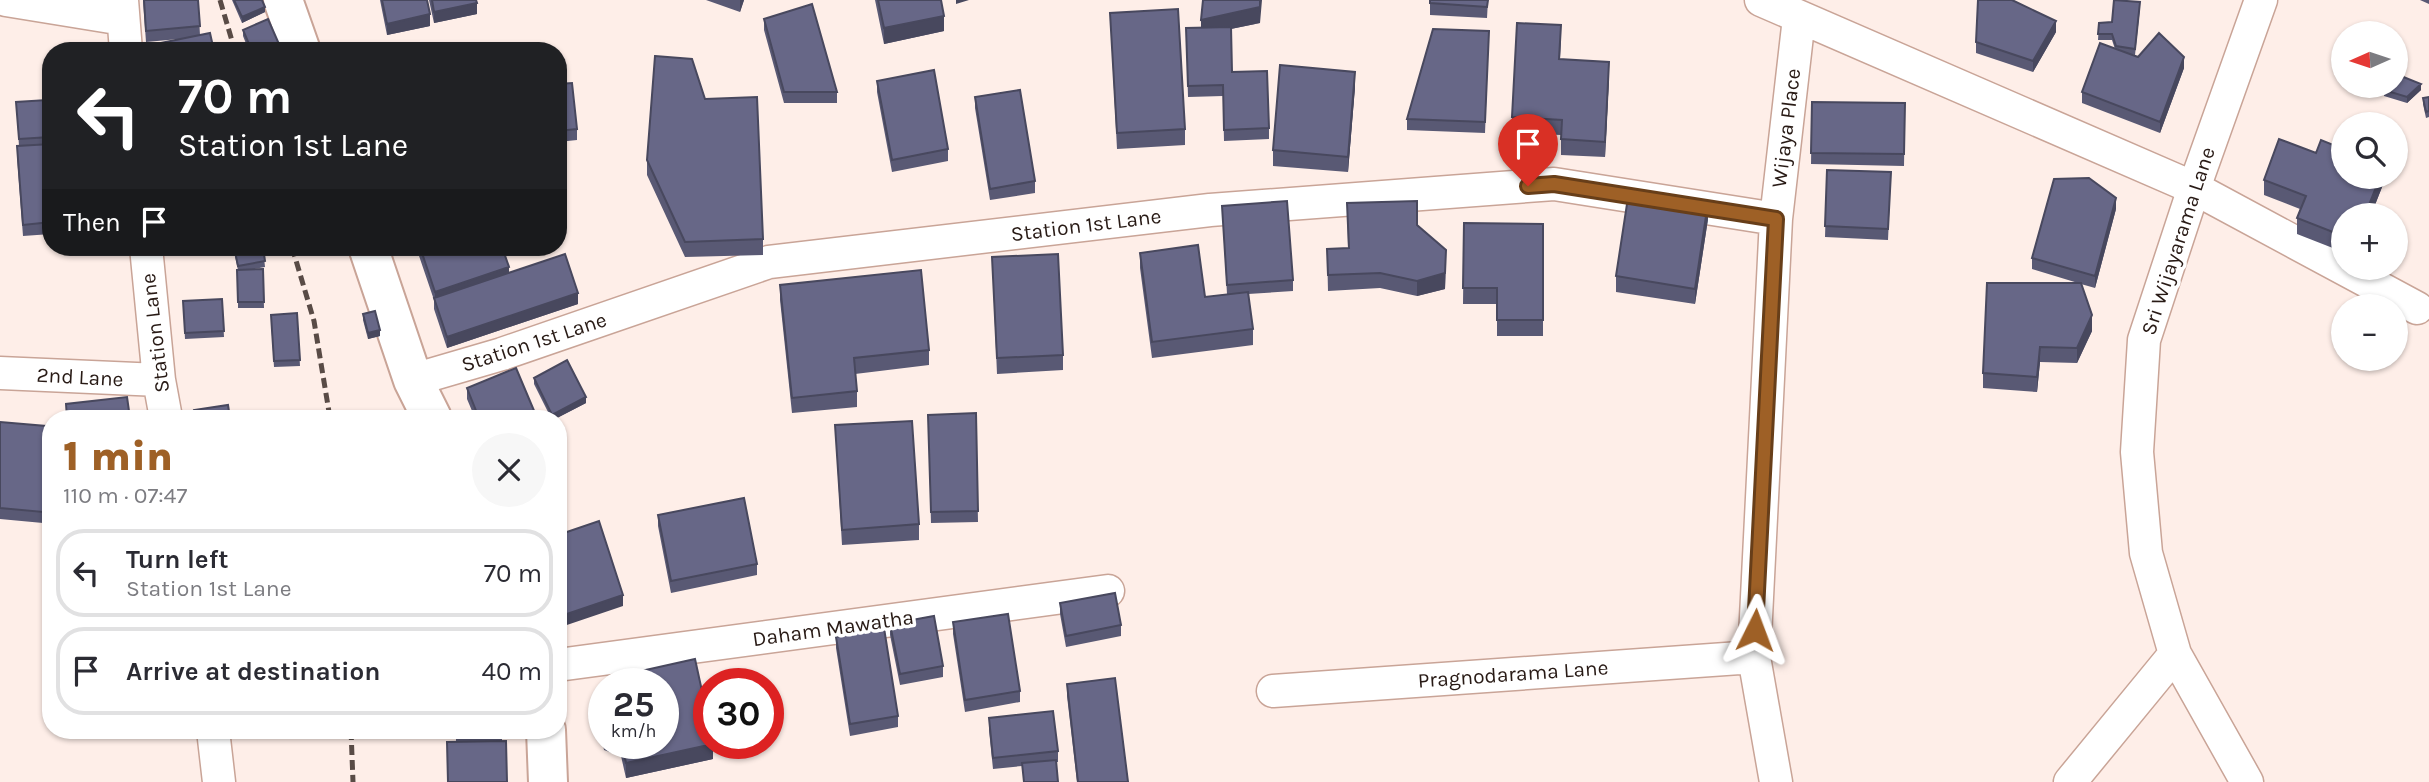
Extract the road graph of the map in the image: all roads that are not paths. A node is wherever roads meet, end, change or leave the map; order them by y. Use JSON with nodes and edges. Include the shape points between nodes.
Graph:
{"nodes":[{"id":1,"x":6,"y":0,"type":"edge"},
{"id":2,"x":283,"y":0,"type":"edge"},
{"id":3,"x":1761,"y":0,"type":"edge"},
{"id":4,"x":2261,"y":0,"type":"edge"},
{"id":5,"x":122,"y":10,"type":"edge"},
{"id":6,"x":1799,"y":18,"type":"junction"},
{"id":7,"x":125,"y":42,"type":"edge"},
{"id":8,"x":298,"y":42,"type":"edge"},
{"id":9,"x":2194,"y":188,"type":"junction"},
{"id":10,"x":1776,"y":219,"type":"junction"},
{"id":11,"x":147,"y":256,"type":"edge"},
{"id":12,"x":371,"y":256,"type":"edge"},
{"id":13,"x":2417,"y":309,"type":"dead end"},
{"id":14,"x":0,"y":373,"type":"edge"},
{"id":15,"x":159,"y":380,"type":"junction"},
{"id":16,"x":413,"y":380,"type":"junction"},
{"id":17,"x":165,"y":410,"type":"edge"},
{"id":18,"x":428,"y":410,"type":"edge"},
{"id":19,"x":1108,"y":591,"type":"edge"},
{"id":20,"x":2175,"y":654,"type":"junction"},
{"id":21,"x":1754,"y":657,"type":"junction"},
{"id":22,"x":567,"y":664,"type":"edge"},
{"id":23,"x":1273,"y":691,"type":"dead end"},
{"id":24,"x":214,"y":739,"type":"edge"},
{"id":25,"x":546,"y":739,"type":"edge"},
{"id":26,"x":219,"y":782,"type":"edge"},
{"id":27,"x":548,"y":782,"type":"edge"},
{"id":28,"x":1776,"y":782,"type":"edge"},
{"id":29,"x":2070,"y":782,"type":"edge"},
{"id":30,"x":2247,"y":782,"type":"edge"}],
"edges":[{"from":1,"to":5,"type":"street"},
{"from":2,"to":8,"type":"street"},
{"from":3,"to":6,"type":"street"},
{"from":4,"to":9,"type":"street","name":"Sri Wijayarama Lane"},
{"from":5,"to":7,"type":"street"},
{"from":6,"to":9,"type":"street"},
{"from":6,"to":10,"type":"street","name":"Wijaya Place"},
{"from":9,"to":13,"type":"street"},
{"from":9,"to":20,"type":"street","name":"Sri Wijayarama Lane","via":[[2144,340],[2137,452],[2146,553]]},
{"from":10,"to":16,"type":"street","name":"Station 1st Lane","via":[[1554,184],[1210,210],[769,262]]},
{"from":10,"to":21,"type":"street","name":"Wijaya Place"},
{"from":11,"to":15,"type":"street","name":"Station Lane"},
{"from":12,"to":16,"type":"street"},
{"from":14,"to":15,"type":"street","name":"2nd Lane"},
{"from":15,"to":17,"type":"street","name":"Station Lane"},
{"from":16,"to":18,"type":"street"},
{"from":19,"to":22,"type":"street","name":"Daham Mawatha"},
{"from":20,"to":29,"type":"street"},
{"from":20,"to":30,"type":"street","name":"Sri Wijayarama Lane"},
{"from":21,"to":23,"type":"street","name":"Pragnodarama Lane"},
{"from":21,"to":28,"type":"street","name":"Wijaya Place"},
{"from":24,"to":26,"type":"street"},
{"from":25,"to":27,"type":"street"}]}
